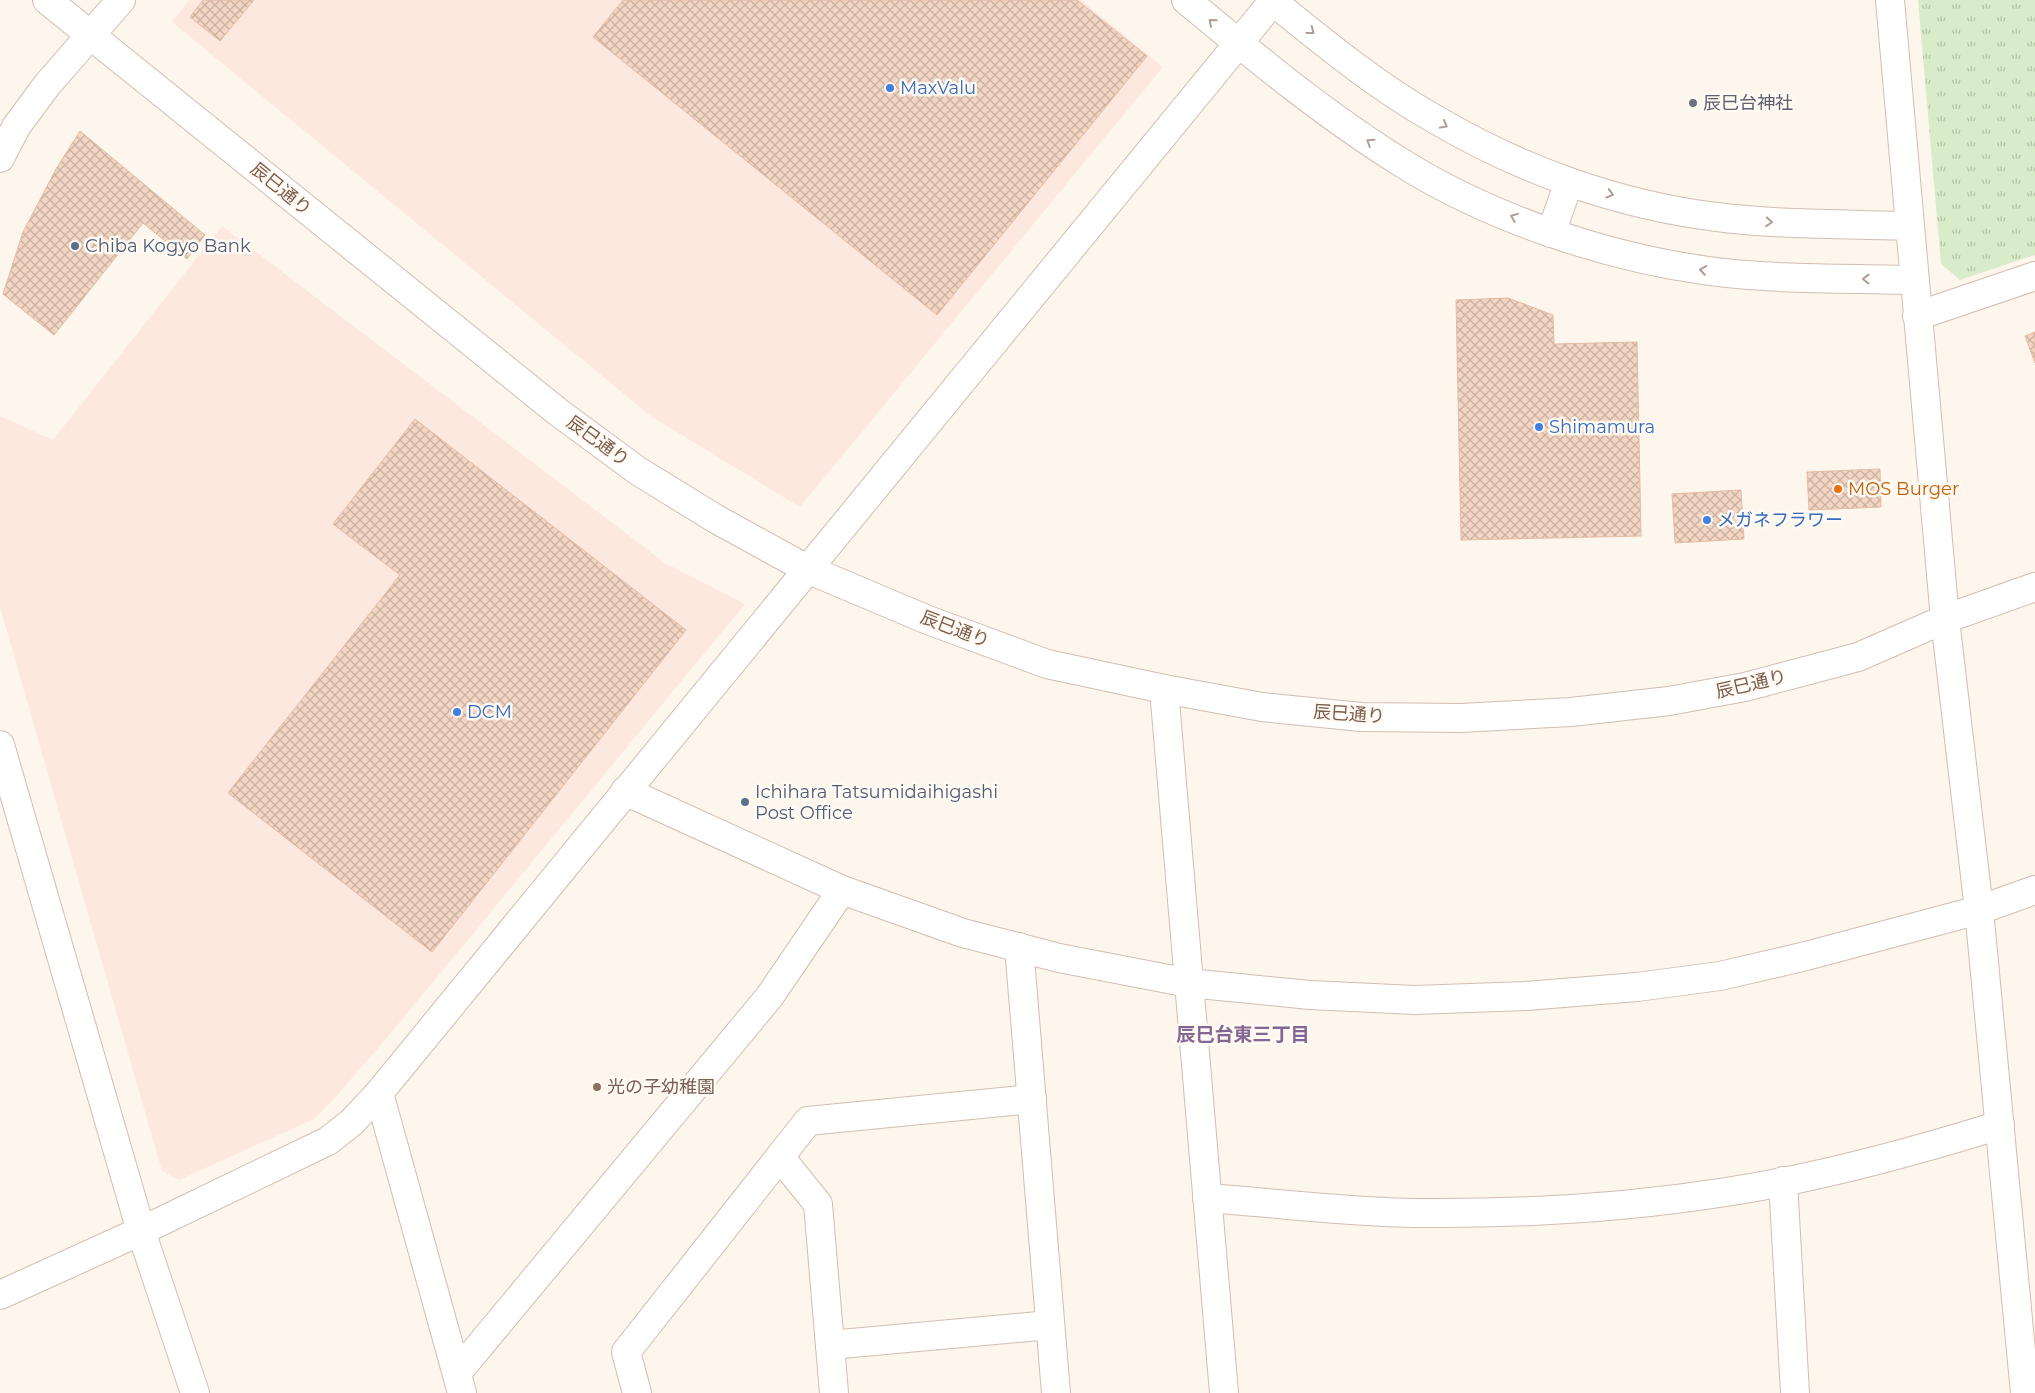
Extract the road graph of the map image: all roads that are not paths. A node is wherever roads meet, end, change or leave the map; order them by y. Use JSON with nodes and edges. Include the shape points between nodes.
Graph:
{"nodes":[{"id":1,"x":47,"y":0,"type":"edge"},
{"id":2,"x":121,"y":0,"type":"edge"},
{"id":3,"x":1186,"y":0,"type":"edge"},
{"id":4,"x":1273,"y":0,"type":"edge"},
{"id":5,"x":1890,"y":0,"type":"edge"},
{"id":6,"x":91,"y":36,"type":"junction"},
{"id":7,"x":1239,"y":44,"type":"junction"},
{"id":8,"x":0,"y":158,"type":"edge"},
{"id":9,"x":1569,"y":182,"type":"junction"},
{"id":10,"x":1909,"y":226,"type":"junction"},
{"id":11,"x":1551,"y":233,"type":"junction"},
{"id":12,"x":2035,"y":276,"type":"edge"},
{"id":13,"x":1914,"y":280,"type":"junction"},
{"id":14,"x":1917,"y":316,"type":"junction"},
{"id":15,"x":807,"y":569,"type":"junction"},
{"id":16,"x":2035,"y":587,"type":"edge"},
{"id":17,"x":1945,"y":619,"type":"junction"},
{"id":18,"x":1164,"y":689,"type":"junction"},
{"id":19,"x":0,"y":745,"type":"edge"},
{"id":20,"x":625,"y":791,"type":"junction"},
{"id":21,"x":842,"y":890,"type":"junction"},
{"id":22,"x":2035,"y":890,"type":"edge"},
{"id":23,"x":1979,"y":910,"type":"junction"},
{"id":24,"x":1019,"y":947,"type":"junction"},
{"id":25,"x":1189,"y":983,"type":"junction"},
{"id":26,"x":379,"y":1093,"type":"junction"},
{"id":27,"x":1032,"y":1099,"type":"junction"},
{"id":28,"x":2000,"y":1125,"type":"junction"},
{"id":29,"x":780,"y":1157,"type":"junction"},
{"id":30,"x":1784,"y":1181,"type":"junction"},
{"id":31,"x":1207,"y":1198,"type":"junction"},
{"id":32,"x":141,"y":1231,"type":"junction"},
{"id":33,"x":0,"y":1295,"type":"edge"},
{"id":34,"x":1050,"y":1325,"type":"junction"},
{"id":35,"x":830,"y":1344,"type":"junction"},
{"id":36,"x":460,"y":1383,"type":"edge"},
{"id":37,"x":195,"y":1393,"type":"edge"},
{"id":38,"x":638,"y":1393,"type":"edge"},
{"id":39,"x":834,"y":1393,"type":"edge"},
{"id":40,"x":1056,"y":1393,"type":"edge"},
{"id":41,"x":1224,"y":1393,"type":"edge"},
{"id":42,"x":1795,"y":1393,"type":"edge"},
{"id":43,"x":2025,"y":1393,"type":"edge"}],
"edges":[{"from":1,"to":6,"type":"street","name":"辰巳通り"},
{"from":2,"to":6,"type":"street"},
{"from":7,"to":3,"type":"street","one_way":true},
{"from":4,"to":7,"type":"street"},
{"from":4,"to":9,"type":"street","one_way":true,"via":[[1373,79],[1432,118],[1494,152]]},
{"from":5,"to":10,"type":"street"},
{"from":6,"to":8,"type":"street","via":[[46,85],[16,127]]},
{"from":6,"to":15,"type":"street","name":"辰巳通り","via":[[558,412],[638,471]]},
{"from":11,"to":7,"type":"street","one_way":true,"via":[[1471,200],[1404,164],[1342,123]]},
{"from":7,"to":15,"type":"street"},
{"from":9,"to":10,"type":"street","one_way":true,"via":[[1642,204],[1716,217],[1786,223]]},
{"from":9,"to":11,"type":"street"},
{"from":10,"to":13,"type":"street"},
{"from":13,"to":11,"type":"street","one_way":true,"via":[[1783,277],[1708,271],[1629,256]]},
{"from":12,"to":14,"type":"street"},
{"from":13,"to":14,"type":"street"},
{"from":14,"to":17,"type":"street"},
{"from":15,"to":18,"type":"street","name":"辰巳通り","via":[[928,620],[1047,664]]},
{"from":15,"to":20,"type":"street"},
{"from":16,"to":17,"type":"street","name":"辰巳通り"},
{"from":17,"to":18,"type":"street","name":"辰巳通り","via":[[1858,657],[1745,687],[1669,701],[1571,712],[1461,718],[1361,717],[1262,707]]},
{"from":17,"to":23,"type":"street"},
{"from":18,"to":25,"type":"street"},
{"from":19,"to":32,"type":"street"},
{"from":20,"to":21,"type":"street"},
{"from":20,"to":26,"type":"street"},
{"from":21,"to":24,"type":"street","via":[[963,933]]},
{"from":21,"to":36,"type":"street","via":[[770,996]]},
{"from":22,"to":23,"type":"street"},
{"from":23,"to":25,"type":"street","via":[[1720,976],[1636,987],[1526,996],[1415,1000],[1310,995]]},
{"from":23,"to":28,"type":"street"},
{"from":24,"to":25,"type":"street"},
{"from":24,"to":27,"type":"street"},
{"from":25,"to":31,"type":"street"},
{"from":26,"to":32,"type":"street","via":[[352,1122],[328,1141]]},
{"from":26,"to":36,"type":"street"},
{"from":27,"to":29,"type":"street","via":[[808,1121]]},
{"from":27,"to":34,"type":"street"},
{"from":28,"to":30,"type":"street","via":[[1919,1150]]},
{"from":28,"to":43,"type":"street"},
{"from":29,"to":35,"type":"street","via":[[818,1204]]},
{"from":29,"to":38,"type":"street","via":[[626,1352]]},
{"from":30,"to":31,"type":"street","via":[[1698,1196],[1522,1211],[1415,1212]]},
{"from":30,"to":42,"type":"street"},
{"from":31,"to":41,"type":"street"},
{"from":32,"to":33,"type":"street"},
{"from":32,"to":37,"type":"street"},
{"from":34,"to":35,"type":"street"},
{"from":34,"to":40,"type":"street"},
{"from":35,"to":39,"type":"street"}]}
